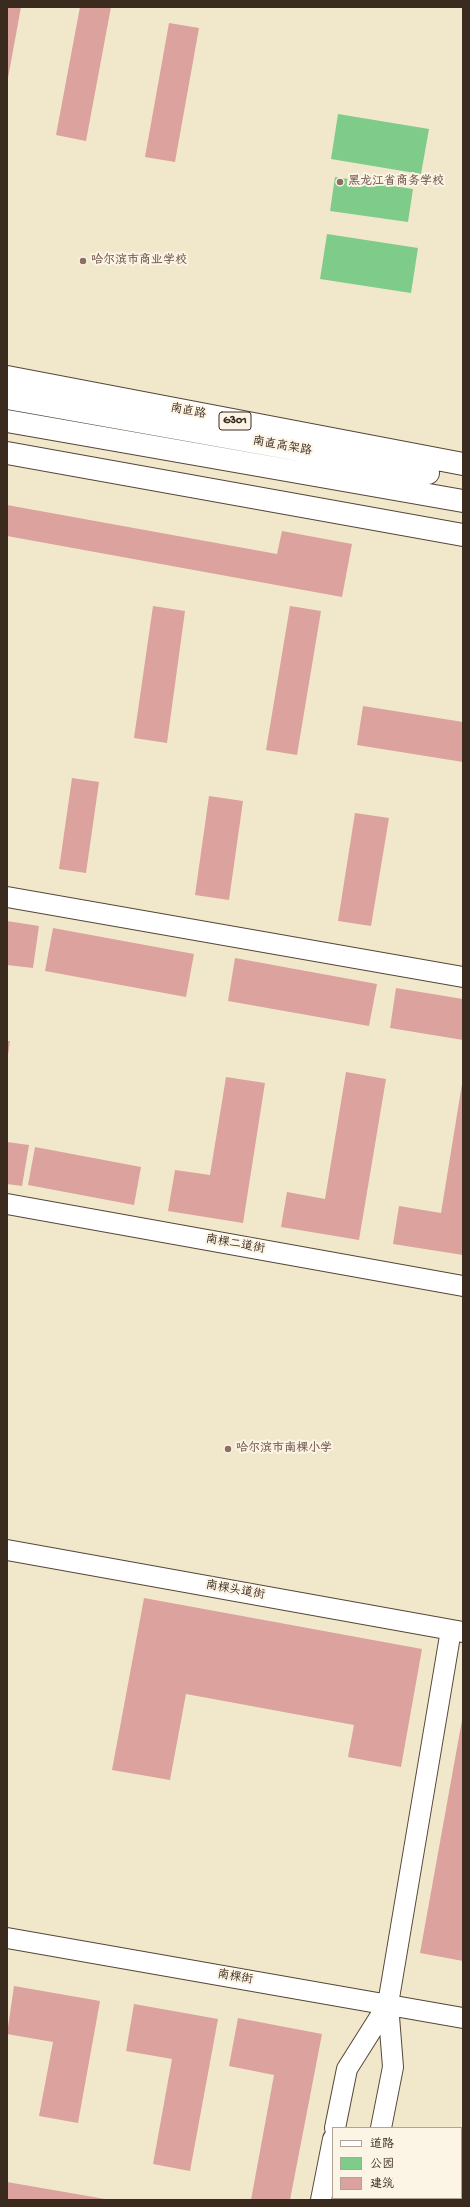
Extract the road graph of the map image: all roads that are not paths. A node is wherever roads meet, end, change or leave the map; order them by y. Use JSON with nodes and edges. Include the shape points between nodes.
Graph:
{"nodes":[{"id":1,"x":7,"y":377,"type":"edge"},
{"id":2,"x":7,"y":398,"type":"edge"},
{"id":3,"x":7,"y":421,"type":"edge"},
{"id":4,"x":7,"y":453,"type":"edge"},
{"id":5,"x":463,"y":464,"type":"edge"},
{"id":6,"x":463,"y":479,"type":"edge"},
{"id":7,"x":463,"y":502,"type":"edge"},
{"id":8,"x":463,"y":535,"type":"edge"},
{"id":9,"x":7,"y":897,"type":"edge"},
{"id":10,"x":463,"y":977,"type":"edge"},
{"id":11,"x":7,"y":1204,"type":"edge"},
{"id":12,"x":463,"y":1286,"type":"edge"},
{"id":13,"x":7,"y":1550,"type":"edge"},
{"id":14,"x":457,"y":1631,"type":"edge"},
{"id":15,"x":7,"y":1938,"type":"edge"},
{"id":16,"x":388,"y":2004,"type":"junction"},
{"id":17,"x":463,"y":2018,"type":"edge"},
{"id":18,"x":335,"y":2127,"type":"edge"},
{"id":19,"x":381,"y":2127,"type":"edge"},
{"id":20,"x":332,"y":2144,"type":"edge"},
{"id":21,"x":321,"y":2200,"type":"edge"}],
"edges":[{"from":1,"to":5,"type":"highway","name":"南直路","number":"G301"},
{"from":2,"to":6,"type":"highway","name":"南直高架路"},
{"from":3,"to":7,"type":"highway","name":"南直高架路"},
{"from":4,"to":8,"type":"highway"},
{"from":9,"to":10,"type":"street"},
{"from":11,"to":12,"type":"street","name":"南棵二道街"},
{"from":13,"to":14,"type":"street","name":"南棵头道街"},
{"from":14,"to":16,"type":"street"},
{"from":15,"to":16,"type":"street","name":"南棵街"},
{"from":16,"to":17,"type":"street","name":"南棵街"},
{"from":16,"to":18,"type":"street","via":[[347,2069]]},
{"from":16,"to":19,"type":"street","via":[[393,2067]]},
{"from":20,"to":21,"type":"street"}]}
